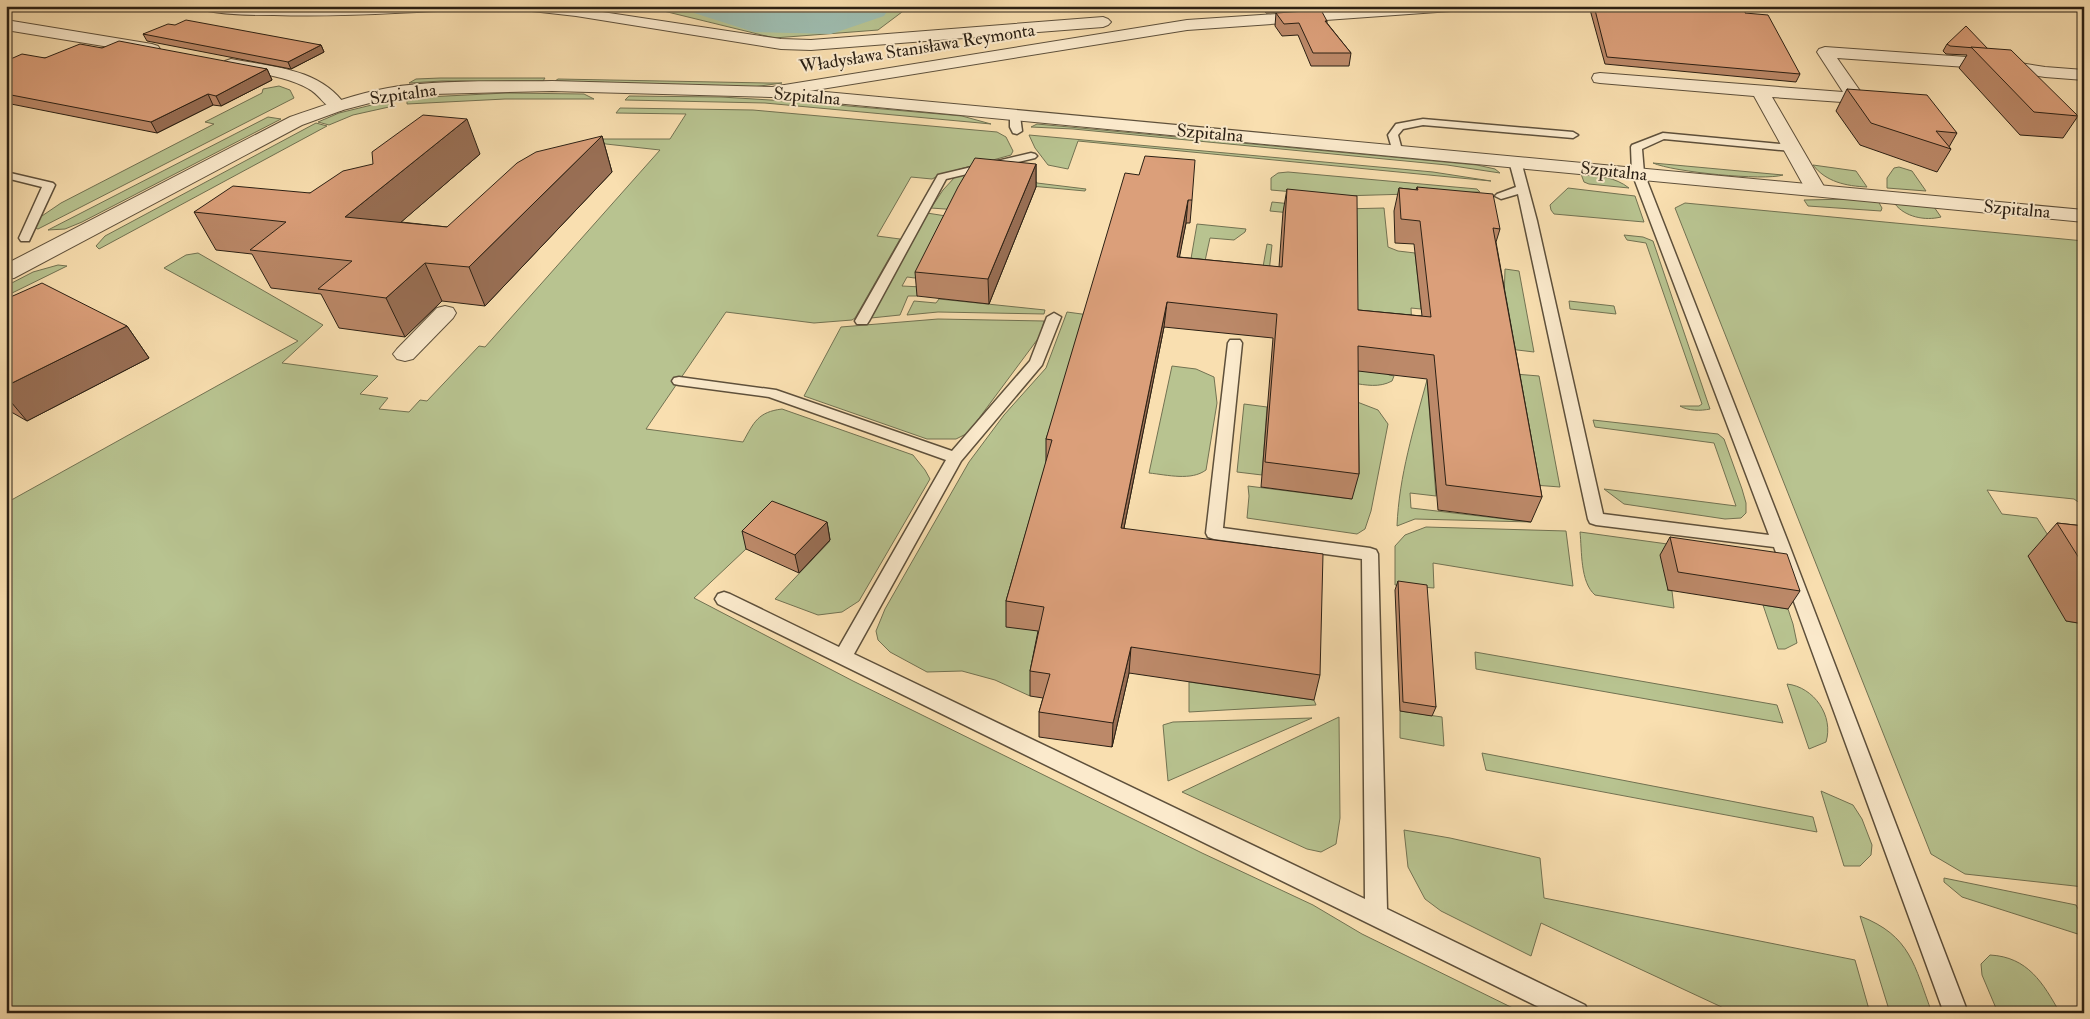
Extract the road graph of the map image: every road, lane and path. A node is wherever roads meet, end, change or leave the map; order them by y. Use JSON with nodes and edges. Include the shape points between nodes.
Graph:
{"nodes":[{"id":1,"x":203,"y":6,"type":"edge"},
{"id":2,"x":455,"y":6,"type":"edge"},
{"id":3,"x":523,"y":6,"type":"edge"},
{"id":4,"x":1466,"y":6,"type":"edge"},
{"id":5,"x":6,"y":25,"type":"edge"},
{"id":6,"x":1187,"y":25,"type":"junction"},
{"id":7,"x":171,"y":52,"type":"edge"},
{"id":8,"x":218,"y":61,"type":"edge"},
{"id":9,"x":2084,"y":75,"type":"edge"},
{"id":10,"x":1600,"y":78,"type":"dead end"},
{"id":11,"x":1760,"y":91,"type":"junction"},
{"id":12,"x":772,"y":92,"type":"junction"},
{"id":13,"x":337,"y":106,"type":"junction"},
{"id":14,"x":1573,"y":135,"type":"dead end"},
{"id":15,"x":1792,"y":148,"type":"junction"},
{"id":16,"x":1396,"y":150,"type":"junction"},
{"id":17,"x":1031,"y":156,"type":"dead end"},
{"id":18,"x":1515,"y":161,"type":"junction"},
{"id":19,"x":1638,"y":173,"type":"junction"},
{"id":20,"x":6,"y":175,"type":"edge"},
{"id":21,"x":1522,"y":189,"type":"junction"},
{"id":22,"x":1816,"y":190,"type":"junction"},
{"id":23,"x":1501,"y":196,"type":"dead end"},
{"id":24,"x":2084,"y":216,"type":"edge"},
{"id":25,"x":25,"y":238,"type":"dead end"},
{"id":26,"x":6,"y":273,"type":"edge"},
{"id":27,"x":445,"y":313,"type":"dead end"},
{"id":28,"x":1054,"y":317,"type":"dead end"},
{"id":29,"x":862,"y":321,"type":"dead end"},
{"id":30,"x":1235,"y":343,"type":"dead end"},
{"id":31,"x":405,"y":354,"type":"dead end"},
{"id":32,"x":679,"y":381,"type":"dead end"},
{"id":33,"x":955,"y":458,"type":"junction"},
{"id":34,"x":1780,"y":542,"type":"junction"},
{"id":35,"x":724,"y":599,"type":"dead end"},
{"id":36,"x":843,"y":657,"type":"junction"},
{"id":37,"x":1376,"y":917,"type":"junction"},
{"id":38,"x":1577,"y":1013,"type":"edge"},
{"id":39,"x":1956,"y":1013,"type":"edge"}],
"edges":[{"from":1,"to":2,"type":"street","via":[[312,13]]},
{"from":3,"to":6,"type":"street","name":"Władysława Stanisława Reymonta","via":[[781,44],[810,45],[1115,21]]},
{"from":4,"to":6,"type":"street","name":"Władysława Stanisława Reymonta"},
{"from":5,"to":7,"type":"street"},
{"from":6,"to":12,"type":"street","name":"Władysława Stanisława Reymonta"},
{"from":8,"to":13,"type":"street","via":[[309,80],[323,89]]},
{"from":9,"to":11,"type":"street","via":[[1995,64],[1825,52],[1856,98]]},
{"from":10,"to":11,"type":"street"},
{"from":11,"to":15,"type":"street"},
{"from":12,"to":13,"type":"street","name":"Szpitalna","via":[[552,86],[450,88],[401,91]]},
{"from":12,"to":16,"type":"street","name":"Szpitalna","via":[[1016,124]]},
{"from":13,"to":26,"type":"street","name":"Szpitalna","via":[[296,121]]},
{"from":14,"to":16,"type":"lane","via":[[1423,122],[1400,126],[1393,135]]},
{"from":15,"to":19,"type":"lane","via":[[1663,136],[1636,147]]},
{"from":15,"to":22,"type":"street"},
{"from":16,"to":18,"type":"street","name":"Szpitalna"},
{"from":17,"to":29,"type":"lane","via":[[942,177]]},
{"from":18,"to":19,"type":"street","name":"Szpitalna"},
{"from":18,"to":21,"type":"lane"},
{"from":19,"to":22,"type":"street","name":"Szpitalna"},
{"from":19,"to":34,"type":"lane"},
{"from":20,"to":25,"type":"lane","via":[[49,185]]},
{"from":21,"to":23,"type":"lane"},
{"from":21,"to":34,"type":"lane","via":[[1596,519]]},
{"from":22,"to":24,"type":"street","name":"Szpitalna"},
{"from":27,"to":31,"type":"street"},
{"from":28,"to":33,"type":"lane","via":[[1037,362]]},
{"from":30,"to":37,"type":"lane","via":[[1214,532],[1370,554]]},
{"from":32,"to":33,"type":"lane","via":[[771,393]]},
{"from":33,"to":36,"type":"lane"},
{"from":34,"to":39,"type":"lane"},
{"from":35,"to":36,"type":"lane"},
{"from":36,"to":37,"type":"lane"},
{"from":37,"to":38,"type":"lane"}]}
